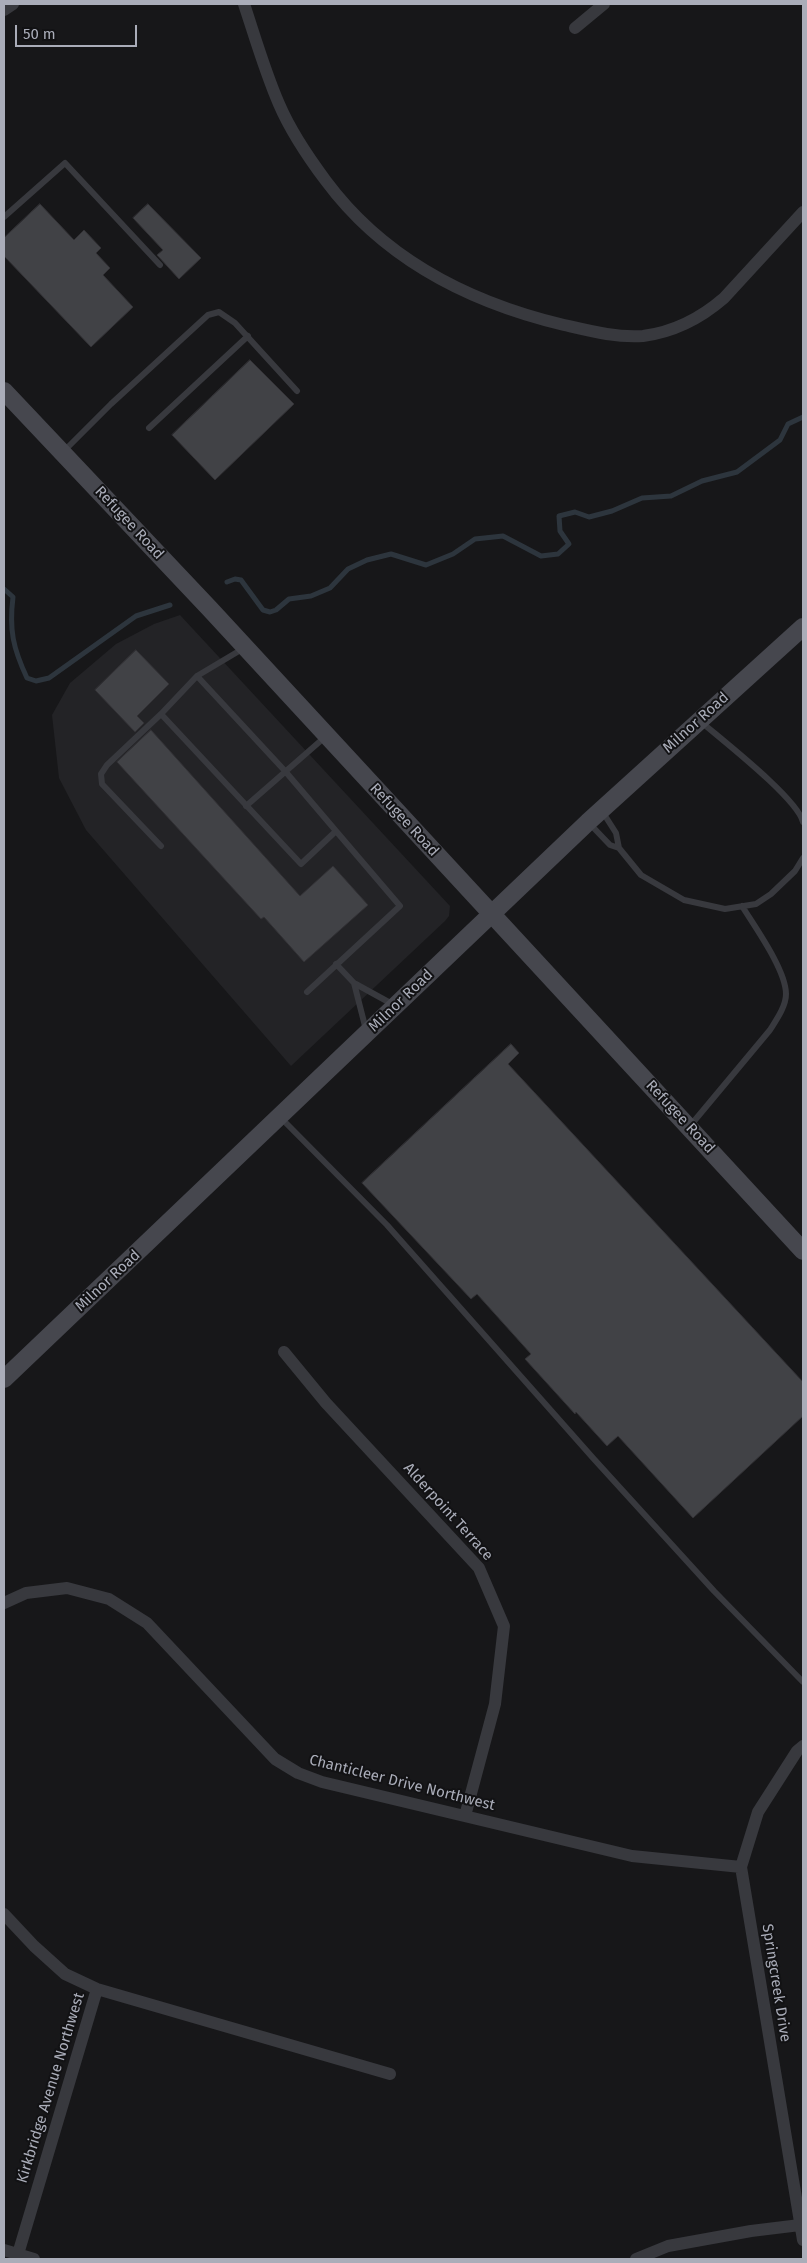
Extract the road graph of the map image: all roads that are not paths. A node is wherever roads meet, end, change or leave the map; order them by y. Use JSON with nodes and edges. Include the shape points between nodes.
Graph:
{"nodes":[{"id":1,"x":13,"y":4,"type":"edge"},
{"id":2,"x":244,"y":4,"type":"edge"},
{"id":3,"x":604,"y":4,"type":"edge"},
{"id":4,"x":4,"y":10,"type":"edge"},
{"id":5,"x":575,"y":28,"type":"dead end"},
{"id":6,"x":803,"y":212,"type":"edge"},
{"id":7,"x":4,"y":217,"type":"edge"},
{"id":8,"x":160,"y":265,"type":"dead end"},
{"id":9,"x":248,"y":336,"type":"junction"},
{"id":10,"x":4,"y":390,"type":"edge"},
{"id":11,"x":297,"y":391,"type":"dead end"},
{"id":12,"x":149,"y":428,"type":"dead end"},
{"id":13,"x":62,"y":453,"type":"junction"},
{"id":14,"x":803,"y":627,"type":"edge"},
{"id":15,"x":245,"y":648,"type":"junction"},
{"id":16,"x":197,"y":676,"type":"junction"},
{"id":17,"x":161,"y":714,"type":"junction"},
{"id":18,"x":699,"y":720,"type":"junction"},
{"id":19,"x":326,"y":736,"type":"junction"},
{"id":20,"x":285,"y":771,"type":"junction"},
{"id":21,"x":246,"y":806,"type":"junction"},
{"id":22,"x":595,"y":816,"type":"junction"},
{"id":23,"x":803,"y":822,"type":"edge"},
{"id":24,"x":336,"y":831,"type":"junction"},
{"id":25,"x":161,"y":846,"type":"dead end"},
{"id":26,"x":619,"y":848,"type":"junction"},
{"id":27,"x":803,"y":858,"type":"edge"},
{"id":28,"x":742,"y":906,"type":"junction"},
{"id":29,"x":491,"y":914,"type":"junction"},
{"id":30,"x":336,"y":964,"type":"junction"},
{"id":31,"x":354,"y":983,"type":"junction"},
{"id":32,"x":307,"y":992,"type":"dead end"},
{"id":33,"x":395,"y":1005,"type":"junction"},
{"id":34,"x":366,"y":1034,"type":"junction"},
{"id":35,"x":280,"y":1117,"type":"junction"},
{"id":36,"x":689,"y":1127,"type":"junction"},
{"id":37,"x":803,"y":1252,"type":"edge"},
{"id":38,"x":284,"y":1352,"type":"dead end"},
{"id":39,"x":4,"y":1379,"type":"edge"},
{"id":40,"x":4,"y":1603,"type":"edge"},
{"id":41,"x":803,"y":1682,"type":"edge"},
{"id":42,"x":803,"y":1746,"type":"edge"},
{"id":43,"x":465,"y":1816,"type":"junction"},
{"id":44,"x":741,"y":1867,"type":"junction"},
{"id":45,"x":4,"y":1914,"type":"edge"},
{"id":46,"x":97,"y":1989,"type":"junction"},
{"id":47,"x":390,"y":2074,"type":"dead end"},
{"id":48,"x":800,"y":2225,"type":"junction"},
{"id":49,"x":803,"y":2240,"type":"edge"},
{"id":50,"x":4,"y":2250,"type":"edge"},
{"id":51,"x":18,"y":2254,"type":"junction"},
{"id":52,"x":34,"y":2259,"type":"edge"},
{"id":53,"x":636,"y":2259,"type":"edge"}],
"edges":[{"from":1,"to":4,"type":"street"},
{"from":2,"to":6,"type":"street","via":[[278,102],[298,141],[342,201],[376,235],[414,264],[435,277],[501,306],[544,320],[614,335],[642,336],[662,332],[710,310]]},
{"from":3,"to":5,"type":"street"},
{"from":7,"to":8,"type":"lane","via":[[65,163]]},
{"from":9,"to":11,"type":"lane"},
{"from":9,"to":12,"type":"lane"},
{"from":9,"to":13,"type":"lane","via":[[219,312],[208,315]]},
{"from":10,"to":13,"type":"main road","name":"Refugee Road"},
{"from":13,"to":15,"type":"main road","name":"Refugee Road"},
{"from":14,"to":18,"type":"main road","name":"Milnor Road"},
{"from":15,"to":16,"type":"lane"},
{"from":15,"to":19,"type":"main road","name":"Refugee Road"},
{"from":16,"to":17,"type":"lane"},
{"from":16,"to":20,"type":"lane"},
{"from":17,"to":21,"type":"lane"},
{"from":17,"to":25,"type":"lane","via":[[101,774],[102,784]]},
{"from":18,"to":22,"type":"main road","name":"Milnor Road"},
{"from":18,"to":23,"type":"lane","via":[[765,777],[795,808]]},
{"from":19,"to":20,"type":"lane"},
{"from":19,"to":29,"type":"main road","name":"Refugee Road"},
{"from":20,"to":21,"type":"lane"},
{"from":20,"to":24,"type":"lane"},
{"from":21,"to":24,"type":"lane","via":[[301,864]]},
{"from":22,"to":26,"type":"lane","via":[[610,845]]},
{"from":22,"to":26,"type":"lane","via":[[616,833]]},
{"from":22,"to":29,"type":"main road","name":"Milnor Road"},
{"from":24,"to":30,"type":"lane","via":[[400,906]]},
{"from":26,"to":28,"type":"lane","via":[[641,874],[684,900],[725,910]]},
{"from":27,"to":28,"type":"lane","via":[[795,871],[771,894],[756,904]]},
{"from":28,"to":36,"type":"lane","via":[[768,948],[782,976],[786,994],[770,1030]]},
{"from":29,"to":33,"type":"main road","name":"Milnor Road"},
{"from":29,"to":36,"type":"main road","name":"Refugee Road"},
{"from":30,"to":31,"type":"lane"},
{"from":30,"to":32,"type":"lane"},
{"from":31,"to":33,"type":"lane"},
{"from":31,"to":34,"type":"lane"},
{"from":33,"to":34,"type":"main road","name":"Milnor Road"},
{"from":34,"to":35,"type":"main road","name":"Milnor Road"},
{"from":35,"to":39,"type":"main road","name":"Milnor Road"},
{"from":35,"to":41,"type":"lane","via":[[387,1225],[714,1591]]},
{"from":36,"to":37,"type":"main road","name":"Refugee Road"},
{"from":38,"to":43,"type":"street","name":"Alderpoint Terrace","via":[[326,1403],[480,1568],[504,1626],[494,1704]]},
{"from":40,"to":43,"type":"street","name":"Chanticleer Drive Northwest","via":[[26,1593],[67,1588],[109,1599],[147,1623],[275,1759],[322,1782]]},
{"from":42,"to":44,"type":"street","name":"Springcreek Drive","via":[[758,1812]]},
{"from":43,"to":44,"type":"street","name":"Chanticleer Drive Northwest","via":[[632,1856]]},
{"from":44,"to":48,"type":"street","name":"Springcreek Drive"},
{"from":45,"to":46,"type":"street","via":[[65,1974]]},
{"from":46,"to":47,"type":"street"},
{"from":46,"to":51,"type":"street","name":"Kirkbridge Avenue Northwest"},
{"from":48,"to":49,"type":"street","name":"Springcreek Drive"},
{"from":48,"to":53,"type":"street","via":[[668,2246]]},
{"from":50,"to":51,"type":"street"},
{"from":51,"to":52,"type":"street"}]}
